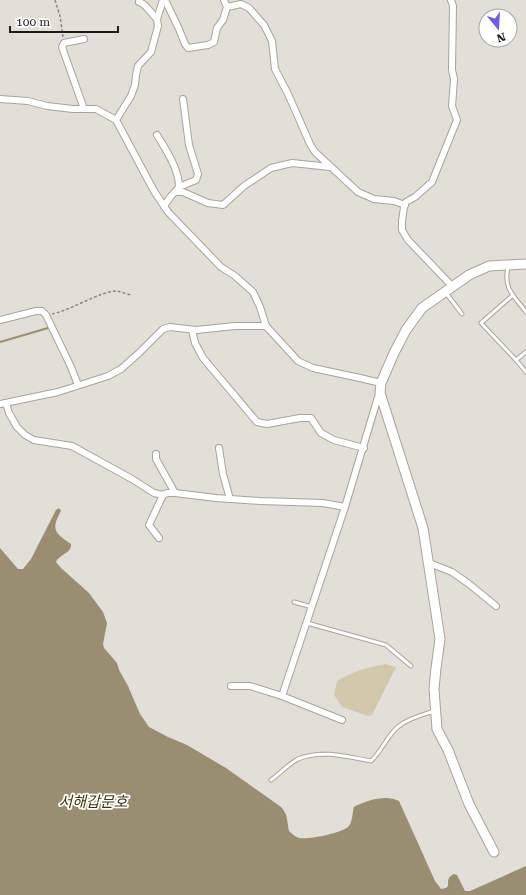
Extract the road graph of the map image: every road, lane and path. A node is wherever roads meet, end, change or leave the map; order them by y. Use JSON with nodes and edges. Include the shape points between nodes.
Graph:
{"nodes":[{"id":1,"x":56,"y":0,"type":"edge"},
{"id":2,"x":164,"y":0,"type":"edge"},
{"id":3,"x":224,"y":0,"type":"edge"},
{"id":4,"x":451,"y":0,"type":"edge"},
{"id":5,"x":139,"y":2,"type":"dead end"},
{"id":6,"x":227,"y":7,"type":"junction"},
{"id":7,"x":157,"y":19,"type":"junction"},
{"id":8,"x":84,"y":39,"type":"dead end"},
{"id":9,"x":63,"y":44,"type":"junction"},
{"id":10,"x":0,"y":99,"type":"edge"},
{"id":11,"x":183,"y":99,"type":"dead end"},
{"id":12,"x":84,"y":109,"type":"junction"},
{"id":13,"x":116,"y":120,"type":"junction"},
{"id":14,"x":157,"y":135,"type":"dead end"},
{"id":15,"x":330,"y":167,"type":"junction"},
{"id":16,"x":179,"y":187,"type":"junction"},
{"id":17,"x":175,"y":192,"type":"junction"},
{"id":18,"x":405,"y":205,"type":"junction"},
{"id":19,"x":164,"y":206,"type":"junction"},
{"id":20,"x":526,"y":264,"type":"edge"},
{"id":21,"x":508,"y":265,"type":"junction"},
{"id":22,"x":448,"y":289,"type":"junction"},
{"id":23,"x":132,"y":295,"type":"dead end"},
{"id":24,"x":513,"y":295,"type":"junction"},
{"id":25,"x":526,"y":312,"type":"edge"},
{"id":26,"x":462,"y":314,"type":"dead end"},
{"id":27,"x":46,"y":315,"type":"junction"},
{"id":28,"x":0,"y":320,"type":"edge"},
{"id":29,"x":266,"y":326,"type":"junction"},
{"id":30,"x":192,"y":330,"type":"junction"},
{"id":31,"x":526,"y":352,"type":"edge"},
{"id":32,"x":516,"y":360,"type":"junction"},
{"id":33,"x":526,"y":372,"type":"edge"},
{"id":34,"x":381,"y":383,"type":"junction"},
{"id":35,"x":78,"y":385,"type":"junction"},
{"id":36,"x":380,"y":393,"type":"junction"},
{"id":37,"x":3,"y":403,"type":"edge"},
{"id":38,"x":219,"y":448,"type":"dead end"},
{"id":39,"x":364,"y":448,"type":"junction"},
{"id":40,"x":156,"y":454,"type":"dead end"},
{"id":41,"x":175,"y":493,"type":"junction"},
{"id":42,"x":163,"y":495,"type":"junction"},
{"id":43,"x":230,"y":499,"type":"junction"},
{"id":44,"x":345,"y":507,"type":"junction"},
{"id":45,"x":159,"y":538,"type":"dead end"},
{"id":46,"x":429,"y":563,"type":"junction"},
{"id":47,"x":294,"y":602,"type":"dead end"},
{"id":48,"x":496,"y":606,"type":"dead end"},
{"id":49,"x":312,"y":607,"type":"junction"},
{"id":50,"x":307,"y":622,"type":"junction"},
{"id":51,"x":411,"y":666,"type":"dead end"},
{"id":52,"x":231,"y":686,"type":"dead end"},
{"id":53,"x":282,"y":696,"type":"junction"},
{"id":54,"x":436,"y":710,"type":"junction"},
{"id":55,"x":342,"y":720,"type":"dead end"},
{"id":56,"x":271,"y":780,"type":"dead end"},
{"id":57,"x":494,"y":852,"type":"dead end"}],
"edges":[{"from":1,"to":9,"type":"path"},
{"from":2,"to":6,"type":"street","via":[[188,48],[214,42],[217,28]]},
{"from":2,"to":7,"type":"street"},
{"from":3,"to":6,"type":"street"},
{"from":4,"to":18,"type":"street","via":[[454,79],[452,106],[457,120],[432,182]]},
{"from":5,"to":7,"type":"street","via":[[143,3]]},
{"from":6,"to":15,"type":"street","via":[[241,4],[249,8],[264,25],[272,41],[275,69],[310,144]]},
{"from":7,"to":13,"type":"street","via":[[158,26],[151,52],[138,66],[131,96]]},
{"from":8,"to":9,"type":"street"},
{"from":9,"to":12,"type":"street"},
{"from":10,"to":12,"type":"street"},
{"from":11,"to":16,"type":"street","via":[[189,145],[198,174],[196,180]]},
{"from":12,"to":13,"type":"street","via":[[96,109]]},
{"from":13,"to":19,"type":"street"},
{"from":14,"to":16,"type":"street","via":[[179,180]]},
{"from":15,"to":17,"type":"street","via":[[292,163],[275,167],[244,186],[223,205],[208,203],[183,192]]},
{"from":15,"to":18,"type":"street","via":[[358,192],[374,199]]},
{"from":16,"to":17,"type":"street"},
{"from":17,"to":19,"type":"street"},
{"from":18,"to":22,"type":"street","via":[[402,230]]},
{"from":19,"to":29,"type":"street","via":[[221,266],[253,292]]},
{"from":20,"to":21,"type":"street"},
{"from":21,"to":22,"type":"street","via":[[489,266]]},
{"from":21,"to":24,"type":"lane","via":[[505,278]]},
{"from":22,"to":26,"type":"lane"},
{"from":22,"to":34,"type":"street","via":[[422,308],[406,330]]},
{"from":23,"to":27,"type":"path","via":[[116,291],[62,312]]},
{"from":24,"to":25,"type":"lane"},
{"from":24,"to":32,"type":"lane","via":[[481,323]]},
{"from":27,"to":28,"type":"street","via":[[42,311],[36,311]]},
{"from":27,"to":35,"type":"street"},
{"from":29,"to":30,"type":"street"},
{"from":29,"to":34,"type":"street","via":[[298,361],[313,368]]},
{"from":30,"to":35,"type":"street","via":[[170,327],[163,329],[121,369],[108,376]]},
{"from":30,"to":39,"type":"street","via":[[203,358],[257,422],[267,424],[311,418],[321,433],[334,440]]},
{"from":31,"to":32,"type":"lane"},
{"from":32,"to":33,"type":"lane"},
{"from":34,"to":36,"type":"street"},
{"from":35,"to":37,"type":"street","via":[[58,392]]},
{"from":36,"to":39,"type":"street"},
{"from":36,"to":46,"type":"street","via":[[420,516]]},
{"from":37,"to":42,"type":"street","via":[[17,427],[25,435],[34,440],[72,446],[154,493]]},
{"from":38,"to":43,"type":"street"},
{"from":39,"to":44,"type":"street"},
{"from":40,"to":41,"type":"street","via":[[156,459]]},
{"from":41,"to":42,"type":"street"},
{"from":41,"to":43,"type":"street"},
{"from":42,"to":45,"type":"street","via":[[149,525]]},
{"from":43,"to":44,"type":"street","via":[[323,503]]},
{"from":44,"to":49,"type":"street"},
{"from":46,"to":48,"type":"street","via":[[452,572]]},
{"from":46,"to":54,"type":"street","via":[[440,639],[434,689]]},
{"from":47,"to":49,"type":"lane"},
{"from":49,"to":50,"type":"street"},
{"from":50,"to":51,"type":"lane","via":[[386,645]]},
{"from":50,"to":53,"type":"street"},
{"from":52,"to":53,"type":"street","via":[[250,686]]},
{"from":53,"to":55,"type":"street"},
{"from":54,"to":56,"type":"lane","via":[[398,726],[371,761],[332,754],[298,759]]},
{"from":54,"to":57,"type":"street","via":[[437,728],[469,804]]}]}
